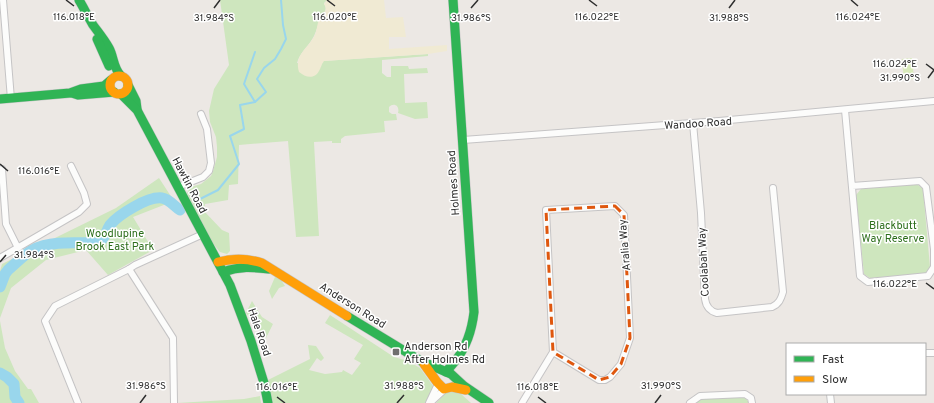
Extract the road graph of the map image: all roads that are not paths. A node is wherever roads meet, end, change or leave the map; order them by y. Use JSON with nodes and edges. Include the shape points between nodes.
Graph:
{"nodes":[{"id":1,"x":3,"y":0,"type":"edge"},
{"id":2,"x":80,"y":0,"type":"edge"},
{"id":3,"x":453,"y":0,"type":"edge"},
{"id":4,"x":93,"y":25,"type":"junction"},
{"id":5,"x":121,"y":76,"type":"junction"},
{"id":6,"x":111,"y":80,"type":"junction"},
{"id":7,"x":128,"y":85,"type":"junction"},
{"id":8,"x":70,"y":93,"type":"junction"},
{"id":9,"x":118,"y":93,"type":"junction"},
{"id":10,"x":0,"y":99,"type":"edge"},
{"id":11,"x":11,"y":99,"type":"junction"},
{"id":12,"x":934,"y":102,"type":"edge"},
{"id":13,"x":137,"y":110,"type":"junction"},
{"id":14,"x":846,"y":110,"type":"junction"},
{"id":15,"x":201,"y":114,"type":"dead end"},
{"id":16,"x":693,"y":123,"type":"junction"},
{"id":17,"x":463,"y":140,"type":"junction"},
{"id":18,"x":71,"y":166,"type":"dead end"},
{"id":19,"x":2,"y":169,"type":"dead end"},
{"id":20,"x":852,"y":186,"type":"junction"},
{"id":21,"x":178,"y":187,"type":"junction"},
{"id":22,"x":773,"y":188,"type":"dead end"},
{"id":23,"x":203,"y":234,"type":"junction"},
{"id":24,"x":18,"y":248,"type":"junction"},
{"id":25,"x":0,"y":258,"type":"edge"},
{"id":26,"x":218,"y":262,"type":"junction"},
{"id":27,"x":129,"y":269,"type":"junction"},
{"id":28,"x":272,"y":270,"type":"junction"},
{"id":29,"x":224,"y":272,"type":"junction"},
{"id":30,"x":553,"y":352,"type":"junction"},
{"id":31,"x":446,"y":380,"type":"junction"},
{"id":32,"x":78,"y":403,"type":"edge"},
{"id":33,"x":174,"y":403,"type":"edge"},
{"id":34,"x":268,"y":403,"type":"edge"},
{"id":35,"x":430,"y":403,"type":"edge"},
{"id":36,"x":489,"y":403,"type":"edge"},
{"id":37,"x":522,"y":403,"type":"edge"},
{"id":38,"x":690,"y":403,"type":"edge"},
{"id":39,"x":752,"y":403,"type":"edge"}],
"edges":[{"from":1,"to":11,"type":"street"},
{"from":2,"to":4,"type":"street"},
{"from":3,"to":17,"type":"street","name":"Holmes Road"},
{"from":4,"to":5,"type":"street","via":[[110,49]]},
{"from":4,"to":6,"type":"street","via":[[95,37],[107,60]]},
{"from":5,"to":6,"type":"street"},
{"from":5,"to":7,"type":"street","via":[[126,79]]},
{"from":6,"to":8,"type":"street","via":[[104,86]]},
{"from":6,"to":9,"type":"street","via":[[110,88]]},
{"from":7,"to":9,"type":"street","via":[[126,90]]},
{"from":7,"to":13,"type":"street","name":"Hawtin Road","via":[[136,101]]},
{"from":8,"to":9,"type":"street"},
{"from":8,"to":11,"type":"street"},
{"from":9,"to":13,"type":"street","name":"Hawtin Road"},
{"from":10,"to":11,"type":"street"},
{"from":12,"to":14,"type":"street","name":"Wandoo Road"},
{"from":13,"to":21,"type":"street","name":"Hawtin Road"},
{"from":14,"to":16,"type":"street","name":"Wandoo Road"},
{"from":14,"to":20,"type":"street"},
{"from":15,"to":21,"type":"street","via":[[207,129],[211,163],[209,172]]},
{"from":16,"to":17,"type":"street","name":"Wandoo Road"},
{"from":16,"to":22,"type":"street","name":"Coolabah Way","via":[[705,303],[714,312],[772,307],[780,302],[783,292]]},
{"from":17,"to":31,"type":"street","name":"Holmes Road","via":[[474,312],[469,339]]},
{"from":18,"to":24,"type":"street","via":[[87,204],[79,212]]},
{"from":19,"to":24,"type":"street","via":[[6,224]]},
{"from":20,"to":20,"type":"street","via":[[860,276],[868,282],[928,276],[934,267],[934,250],[926,187],[920,181]]},
{"from":21,"to":23,"type":"street","name":"Hawtin Road"},
{"from":23,"to":26,"type":"street","name":"Hawtin Road"},
{"from":23,"to":27,"type":"street"},
{"from":24,"to":25,"type":"street"},
{"from":26,"to":28,"type":"street","name":"Anderson Road","via":[[233,258],[249,259],[262,263]]},
{"from":26,"to":29,"type":"street","name":"Hawtin Road"},
{"from":27,"to":32,"type":"street","via":[[56,306],[45,321]]},
{"from":27,"to":33,"type":"street","via":[[173,338]]},
{"from":28,"to":29,"type":"street","name":"Anderson Road","via":[[239,266]]},
{"from":28,"to":31,"type":"street","name":"Anderson Road","via":[[421,361],[431,373]]},
{"from":29,"to":34,"type":"street","name":"Hale Road","via":[[251,341]]},
{"from":30,"to":30,"type":"street","name":"Aralia Way","via":[[546,210],[615,206],[624,215],[630,338],[621,364],[610,377],[599,380]]},
{"from":30,"to":37,"type":"street"},
{"from":31,"to":35,"type":"street"},
{"from":31,"to":36,"type":"street"},
{"from":38,"to":39,"type":"street","via":[[700,396],[745,394],[751,398]]}]}
